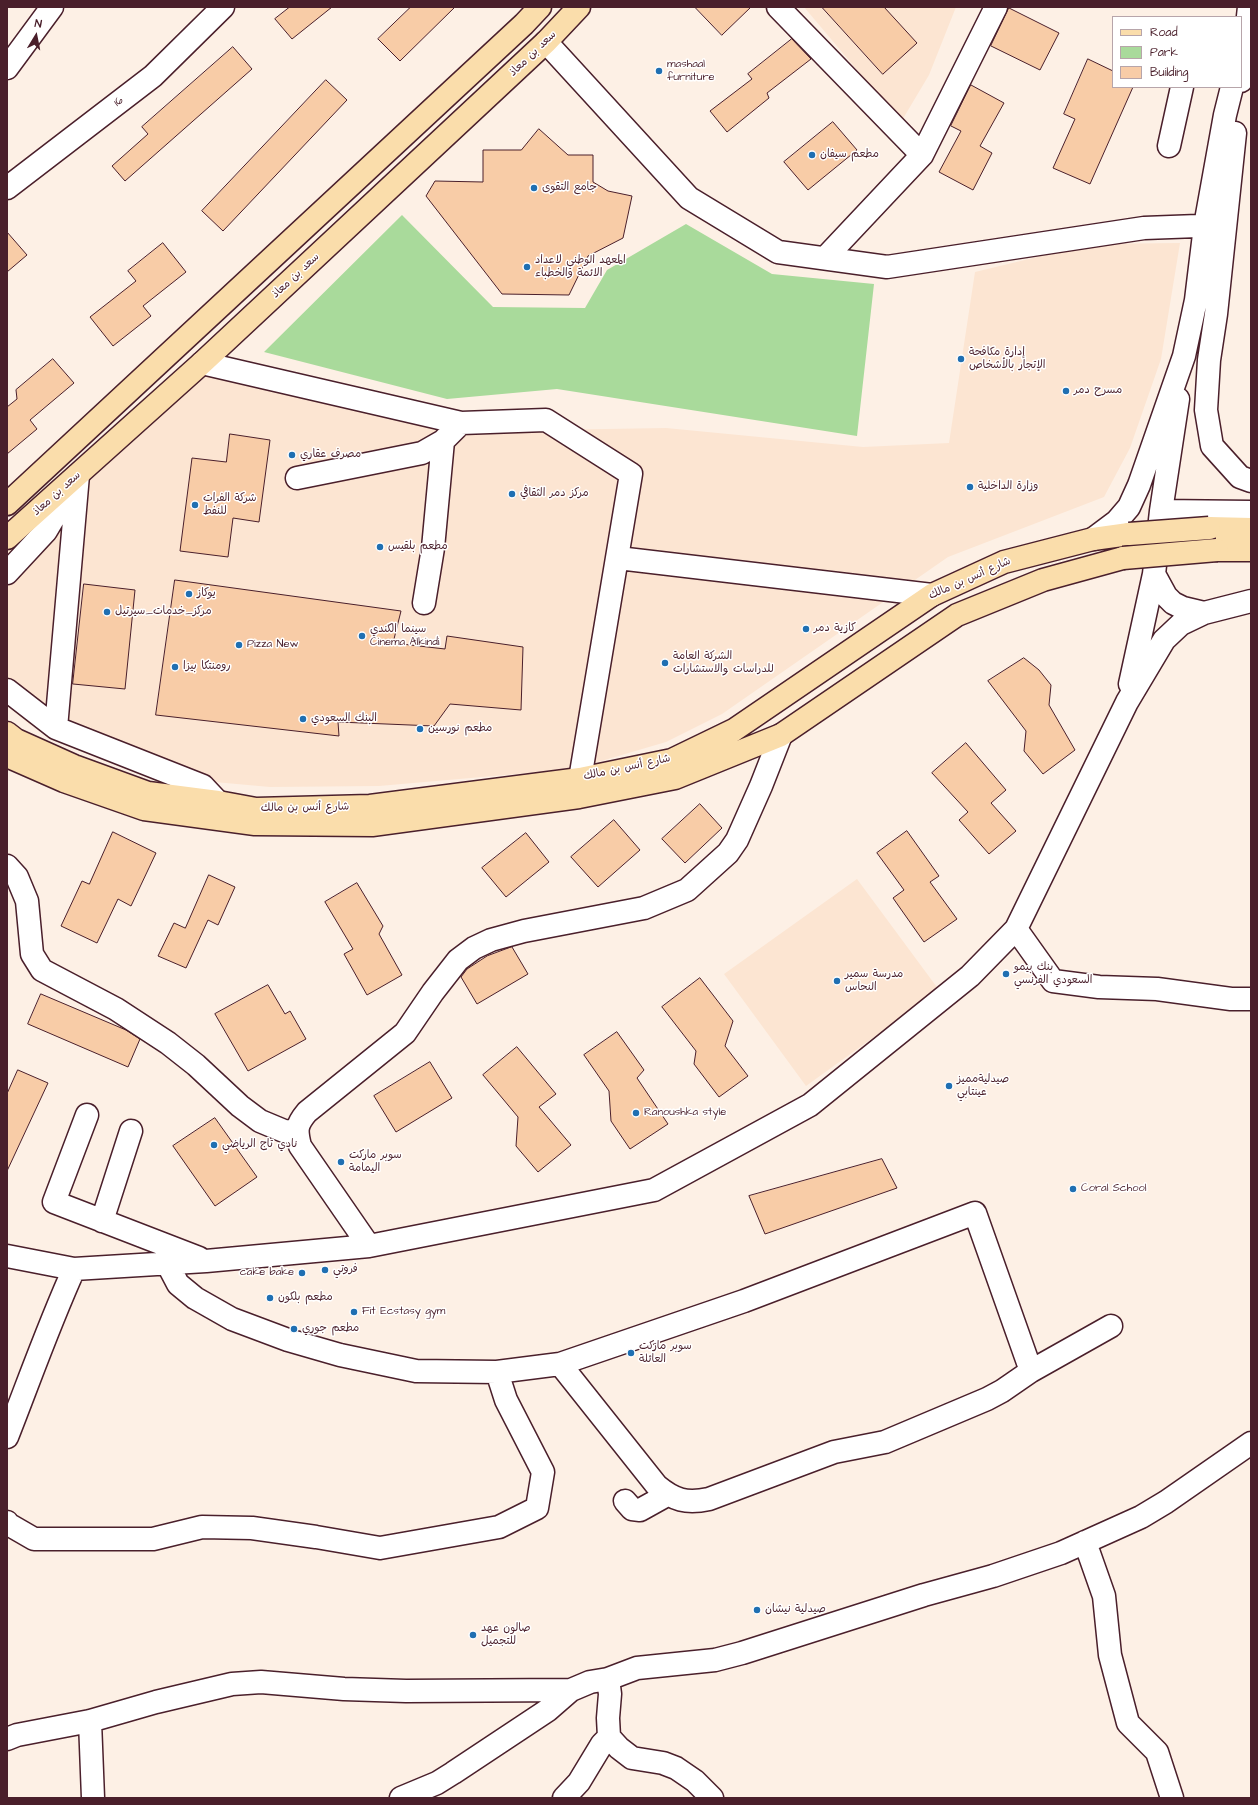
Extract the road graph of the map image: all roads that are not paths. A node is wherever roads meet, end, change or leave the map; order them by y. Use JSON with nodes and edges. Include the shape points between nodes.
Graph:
{"nodes":[{"id":1,"x":52,"y":7,"type":"edge"},
{"id":2,"x":223,"y":7,"type":"edge"},
{"id":3,"x":540,"y":7,"type":"edge"},
{"id":4,"x":579,"y":7,"type":"edge"},
{"id":5,"x":778,"y":7,"type":"edge"},
{"id":6,"x":996,"y":7,"type":"edge"},
{"id":7,"x":1246,"y":13,"type":"edge"},
{"id":8,"x":546,"y":42,"type":"junction"},
{"id":9,"x":7,"y":68,"type":"edge"},
{"id":10,"x":1242,"y":69,"type":"edge"},
{"id":11,"x":1182,"y":88,"type":"edge"},
{"id":12,"x":1232,"y":88,"type":"edge"},
{"id":13,"x":1240,"y":88,"type":"edge"},
{"id":14,"x":1169,"y":146,"type":"dead end"},
{"id":15,"x":922,"y":155,"type":"junction"},
{"id":16,"x":7,"y":188,"type":"edge"},
{"id":17,"x":1215,"y":225,"type":"junction"},
{"id":18,"x":825,"y":258,"type":"junction"},
{"id":19,"x":1184,"y":356,"type":"junction"},
{"id":20,"x":202,"y":363,"type":"junction"},
{"id":21,"x":461,"y":423,"type":"junction"},
{"id":22,"x":443,"y":441,"type":"junction"},
{"id":23,"x":78,"y":475,"type":"junction"},
{"id":24,"x":297,"y":478,"type":"dead end"},
{"id":25,"x":1251,"y":481,"type":"edge"},
{"id":26,"x":7,"y":504,"type":"edge"},
{"id":27,"x":1161,"y":511,"type":"junction"},
{"id":28,"x":1251,"y":512,"type":"edge"},
{"id":29,"x":1251,"y":529,"type":"edge"},
{"id":30,"x":7,"y":538,"type":"edge"},
{"id":31,"x":1093,"y":539,"type":"junction"},
{"id":32,"x":1251,"y":550,"type":"edge"},
{"id":33,"x":618,"y":558,"type":"junction"},
{"id":34,"x":7,"y":573,"type":"edge"},
{"id":35,"x":1154,"y":574,"type":"junction"},
{"id":36,"x":932,"y":595,"type":"junction"},
{"id":37,"x":1251,"y":601,"type":"edge"},
{"id":38,"x":424,"y":603,"type":"dead end"},
{"id":39,"x":1204,"y":613,"type":"junction"},
{"id":40,"x":7,"y":690,"type":"edge"},
{"id":41,"x":1127,"y":702,"type":"junction"},
{"id":42,"x":56,"y":728,"type":"junction"},
{"id":43,"x":7,"y":733,"type":"edge"},
{"id":44,"x":781,"y":735,"type":"junction"},
{"id":45,"x":7,"y":756,"type":"edge"},
{"id":46,"x":580,"y":779,"type":"junction"},
{"id":47,"x":218,"y":802,"type":"junction"},
{"id":48,"x":7,"y":866,"type":"edge"},
{"id":49,"x":1016,"y":929,"type":"junction"},
{"id":50,"x":1251,"y":999,"type":"edge"},
{"id":51,"x":88,"y":1115,"type":"dead end"},
{"id":52,"x":130,"y":1131,"type":"dead end"},
{"id":53,"x":297,"y":1132,"type":"junction"},
{"id":54,"x":102,"y":1221,"type":"junction"},
{"id":55,"x":370,"y":1246,"type":"junction"},
{"id":56,"x":7,"y":1256,"type":"edge"},
{"id":57,"x":206,"y":1261,"type":"junction"},
{"id":58,"x":167,"y":1263,"type":"junction"},
{"id":59,"x":74,"y":1269,"type":"junction"},
{"id":60,"x":1110,"y":1326,"type":"dead end"},
{"id":61,"x":560,"y":1364,"type":"junction"},
{"id":62,"x":1031,"y":1371,"type":"junction"},
{"id":63,"x":496,"y":1372,"type":"junction"},
{"id":64,"x":7,"y":1437,"type":"edge"},
{"id":65,"x":1251,"y":1443,"type":"edge"},
{"id":66,"x":667,"y":1494,"type":"junction"},
{"id":67,"x":625,"y":1501,"type":"dead end"},
{"id":68,"x":7,"y":1522,"type":"edge"},
{"id":69,"x":1086,"y":1542,"type":"junction"},
{"id":70,"x":608,"y":1679,"type":"junction"},
{"id":71,"x":571,"y":1690,"type":"junction"},
{"id":72,"x":90,"y":1721,"type":"junction"},
{"id":73,"x":609,"y":1737,"type":"junction"},
{"id":74,"x":7,"y":1739,"type":"edge"},
{"id":75,"x":92,"y":1798,"type":"edge"},
{"id":76,"x":401,"y":1798,"type":"edge"},
{"id":77,"x":564,"y":1798,"type":"edge"},
{"id":78,"x":711,"y":1798,"type":"edge"},
{"id":79,"x":1172,"y":1798,"type":"edge"}],
"edges":[{"from":1,"to":9,"type":"street"},
{"from":2,"to":16,"type":"street","name":"16","via":[[153,76]]},
{"from":3,"to":26,"type":"main road"},
{"from":4,"to":8,"type":"main road","name":"سعد بن معاذ"},
{"from":5,"to":15,"type":"street"},
{"from":6,"to":15,"type":"street"},
{"from":7,"to":10,"type":"street"},
{"from":8,"to":18,"type":"street","via":[[688,198],[778,252]]},
{"from":8,"to":20,"type":"main road","name":"سعد بن معاذ"},
{"from":11,"to":14,"type":"street"},
{"from":12,"to":17,"type":"street","via":[[1224,116]]},
{"from":13,"to":17,"type":"street"},
{"from":15,"to":18,"type":"street"},
{"from":17,"to":18,"type":"street","via":[[1144,228],[887,267]]},
{"from":17,"to":19,"type":"street"},
{"from":17,"to":25,"type":"street","via":[[1216,314],[1209,360],[1206,410],[1212,446],[1240,477]]},
{"from":19,"to":27,"type":"street"},
{"from":19,"to":31,"type":"street","via":[[1129,507],[1117,521]]},
{"from":20,"to":21,"type":"street"},
{"from":20,"to":23,"type":"main road","name":"سعد بن معاذ"},
{"from":21,"to":22,"type":"street"},
{"from":21,"to":33,"type":"street","via":[[546,420],[631,474]]},
{"from":22,"to":24,"type":"street","via":[[422,453]]},
{"from":22,"to":38,"type":"street","via":[[433,548]]},
{"from":23,"to":30,"type":"main road","name":"سعد بن معاذ"},
{"from":23,"to":34,"type":"street","via":[[46,532]]},
{"from":23,"to":42,"type":"street"},
{"from":27,"to":28,"type":"street"},
{"from":27,"to":35,"type":"street"},
{"from":29,"to":31,"type":"main road","name":"شارع أنس بن مالك","bridge":true,"via":[[1209,528]]},
{"from":31,"to":36,"type":"main road","name":"شارع أنس بن مالك","via":[[1004,562]]},
{"from":32,"to":44,"type":"main road","name":"شارع أنس بن مالك","bridge":true,"via":[[1217,550],[1123,558],[1043,580],[957,615]]},
{"from":33,"to":36,"type":"street"},
{"from":33,"to":46,"type":"street"},
{"from":35,"to":39,"type":"street","via":[[1166,596],[1173,603]]},
{"from":35,"to":41,"type":"street"},
{"from":36,"to":46,"type":"main road","name":"شارع أنس بن مالك","via":[[734,730],[672,760]]},
{"from":37,"to":39,"type":"street"},
{"from":39,"to":41,"type":"street","via":[[1181,624],[1164,640]]},
{"from":40,"to":42,"type":"street"},
{"from":41,"to":49,"type":"street"},
{"from":42,"to":47,"type":"street","via":[[203,786]]},
{"from":43,"to":47,"type":"main road","name":"شارع أنس بن مالك","via":[[16,740],[74,766],[148,793]]},
{"from":44,"to":45,"type":"main road","name":"شارع أنس بن مالك","via":[[676,778],[579,797],[372,825],[255,824],[144,808],[64,781]]},
{"from":44,"to":53,"type":"street","via":[[737,840],[728,853],[687,890],[644,908],[524,931],[491,940],[474,948],[454,966],[405,1033],[306,1112],[298,1122]]},
{"from":46,"to":47,"type":"main road","name":"شارع أنس بن مالك","via":[[370,806],[256,809]]},
{"from":48,"to":53,"type":"street","via":[[17,877],[27,901],[32,954],[42,970],[121,1012],[168,1043],[260,1121]]},
{"from":49,"to":50,"type":"street","via":[[1053,981]]},
{"from":49,"to":55,"type":"street","via":[[970,976],[810,1105],[654,1190]]},
{"from":51,"to":54,"type":"street","via":[[54,1202]]},
{"from":52,"to":54,"type":"street"},
{"from":53,"to":55,"type":"street","via":[[300,1146]]},
{"from":54,"to":57,"type":"street"},
{"from":55,"to":57,"type":"street"},
{"from":56,"to":59,"type":"street"},
{"from":57,"to":58,"type":"street"},
{"from":58,"to":59,"type":"street"},
{"from":58,"to":63,"type":"street","via":[[178,1284],[195,1298],[232,1319],[288,1340],[340,1355],[416,1371]]},
{"from":59,"to":64,"type":"street"},
{"from":60,"to":62,"type":"street"},
{"from":61,"to":62,"type":"street","via":[[744,1301],[975,1213]]},
{"from":61,"to":63,"type":"street"},
{"from":61,"to":66,"type":"street","via":[[657,1486]]},
{"from":62,"to":66,"type":"street","via":[[987,1399],[885,1442],[834,1452],[708,1499],[695,1502],[679,1500]]},
{"from":63,"to":68,"type":"street","via":[[506,1400],[543,1472],[537,1508],[499,1527],[380,1548],[245,1528],[202,1527],[153,1539],[34,1539]]},
{"from":65,"to":69,"type":"street","via":[[1166,1502]]},
{"from":66,"to":67,"type":"street","via":[[640,1510],[632,1509]]},
{"from":69,"to":70,"type":"street","via":[[1028,1565],[742,1653],[715,1660],[637,1668]]},
{"from":69,"to":79,"type":"street","via":[[1104,1596],[1110,1655],[1128,1724],[1157,1752]]},
{"from":70,"to":71,"type":"street","via":[[590,1682]]},
{"from":70,"to":73,"type":"street"},
{"from":71,"to":72,"type":"street","via":[[406,1691],[260,1682],[232,1684]]},
{"from":71,"to":76,"type":"street","via":[[548,1710],[453,1773],[437,1783]]},
{"from":72,"to":74,"type":"street"},
{"from":72,"to":75,"type":"street"},
{"from":73,"to":77,"type":"street","via":[[579,1782]]},
{"from":73,"to":78,"type":"street","via":[[632,1758],[676,1768],[695,1781]]}]}
